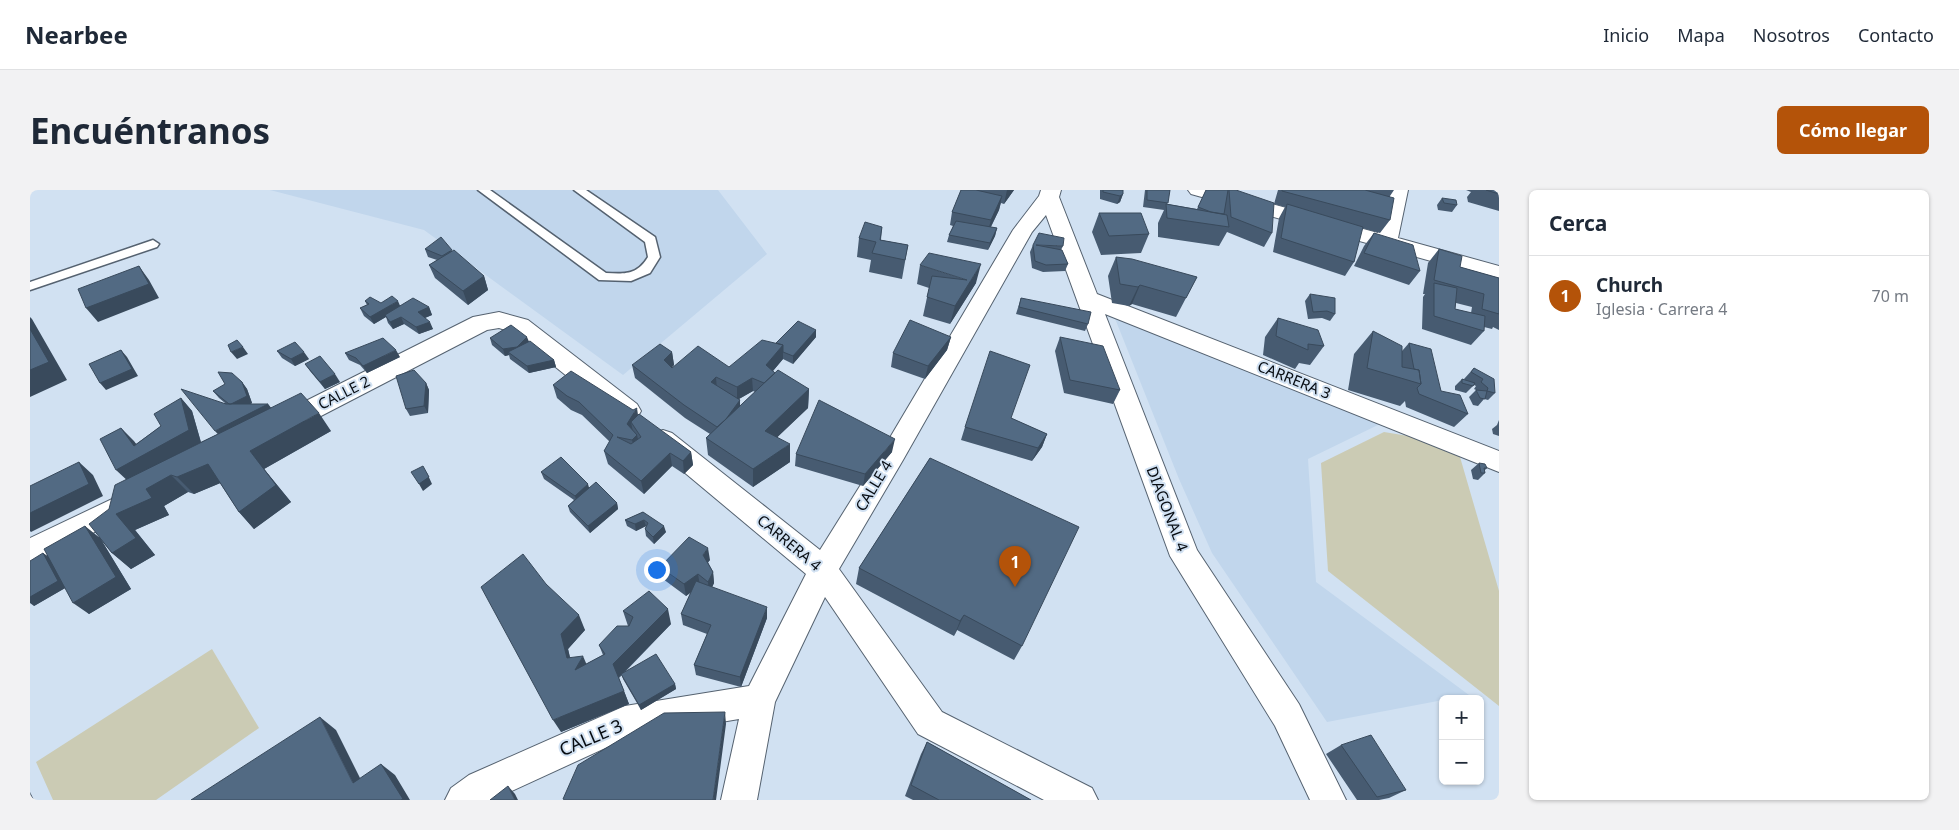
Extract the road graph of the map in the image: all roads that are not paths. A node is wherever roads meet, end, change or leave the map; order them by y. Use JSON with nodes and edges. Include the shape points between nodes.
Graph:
{"nodes":[{"id":1,"x":483,"y":190,"type":"edge"},
{"id":2,"x":579,"y":190,"type":"edge"},
{"id":3,"x":1198,"y":190,"type":"edge"},
{"id":4,"x":1398,"y":190,"type":"edge"},
{"id":5,"x":1050,"y":193,"type":"edge"},
{"id":6,"x":1387,"y":240,"type":"junction"},
{"id":7,"x":153,"y":244,"type":"dead end"},
{"id":8,"x":1499,"y":272,"type":"edge"},
{"id":9,"x":30,"y":286,"type":"edge"},
{"id":10,"x":1088,"y":299,"type":"junction"},
{"id":11,"x":499,"y":320,"type":"joint"},
{"id":12,"x":260,"y":436,"type":"edge"},
{"id":13,"x":1499,"y":462,"type":"edge"},
{"id":14,"x":154,"y":490,"type":"edge"},
{"id":15,"x":30,"y":552,"type":"edge"},
{"id":16,"x":823,"y":570,"type":"junction"},
{"id":17,"x":759,"y":700,"type":"junction"},
{"id":18,"x":463,"y":800,"type":"edge"},
{"id":19,"x":739,"y":800,"type":"edge"},
{"id":20,"x":1080,"y":800,"type":"edge"},
{"id":21,"x":1328,"y":800,"type":"edge"}],
"edges":[{"from":1,"to":2,"type":"lane","via":[[603,277],[627,278],[646,270],[654,257],[651,240]]},
{"from":3,"to":6,"type":"street"},
{"from":4,"to":6,"type":"street"},
{"from":5,"to":10,"type":"street","name":"DIAGONAL 4"},
{"from":5,"to":16,"type":"street","name":"CALLE 4","via":[[1022,230]]},
{"from":6,"to":8,"type":"street"},
{"from":7,"to":9,"type":"lane"},
{"from":10,"to":13,"type":"street","name":"CARRERA 3"},
{"from":10,"to":21,"type":"street","name":"DIAGONAL 4","via":[[1185,556],[1287,715]]},
{"from":11,"to":12,"type":"street","name":"CALLE 2","via":[[481,323]]},
{"from":11,"to":16,"type":"street","name":"CARRERA 4","via":[[520,326]]},
{"from":14,"to":15,"type":"street"},
{"from":16,"to":17,"type":"street","name":"CALLE 4"},
{"from":16,"to":20,"type":"street","name":"CARRERA 4","via":[[930,723]]},
{"from":17,"to":18,"type":"street","name":"CALLE 3","via":[[625,722],[481,787]]},
{"from":17,"to":19,"type":"street","name":"CALLE 4"}]}
